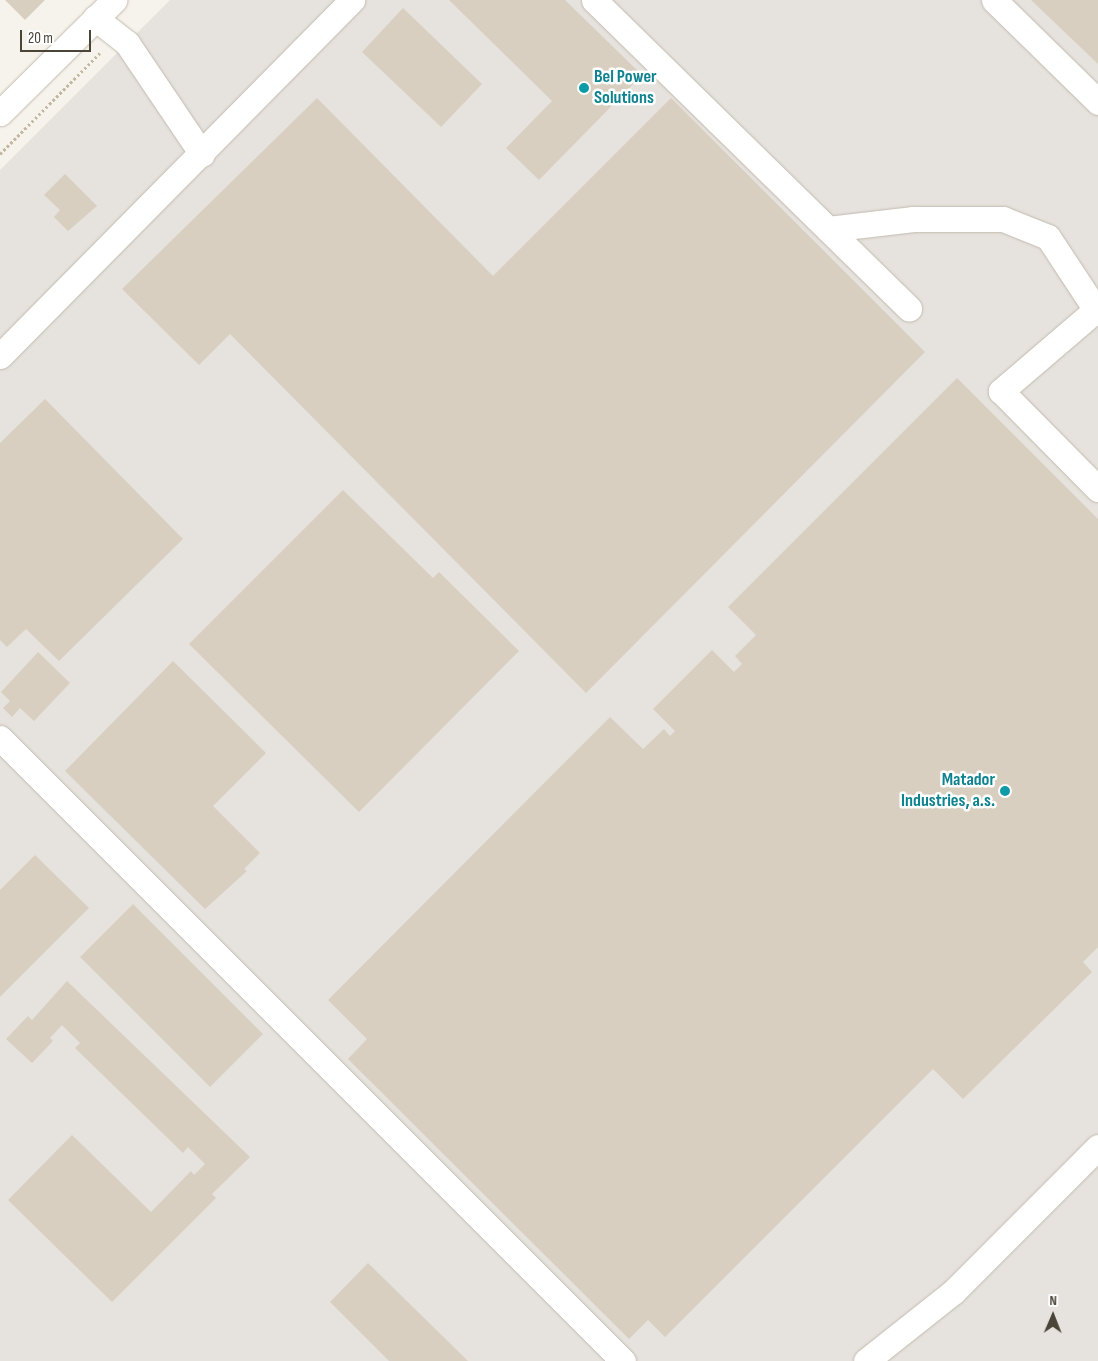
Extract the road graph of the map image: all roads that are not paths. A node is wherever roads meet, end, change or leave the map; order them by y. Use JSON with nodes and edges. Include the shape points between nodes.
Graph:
{"nodes":[{"id":1,"x":114,"y":0,"type":"edge"},
{"id":2,"x":352,"y":0,"type":"edge"},
{"id":3,"x":594,"y":0,"type":"edge"},
{"id":4,"x":994,"y":0,"type":"edge"},
{"id":5,"x":96,"y":18,"type":"junction"},
{"id":6,"x":1098,"y":102,"type":"edge"},
{"id":7,"x":0,"y":113,"type":"edge"},
{"id":8,"x":202,"y":154,"type":"junction"},
{"id":9,"x":828,"y":229,"type":"junction"},
{"id":10,"x":909,"y":309,"type":"dead end"},
{"id":11,"x":1094,"y":318,"type":"edge"},
{"id":12,"x":0,"y":356,"type":"edge"},
{"id":13,"x":1098,"y":489,"type":"edge"},
{"id":14,"x":0,"y":738,"type":"edge"},
{"id":15,"x":1098,"y":1147,"type":"edge"},
{"id":16,"x":623,"y":1361,"type":"edge"},
{"id":17,"x":866,"y":1361,"type":"edge"}],
"edges":[{"from":1,"to":5,"type":"lane"},
{"from":2,"to":8,"type":"lane"},
{"from":3,"to":9,"type":"lane"},
{"from":4,"to":6,"type":"lane"},
{"from":5,"to":7,"type":"lane"},
{"from":5,"to":8,"type":"lane","via":[[118,35]]},
{"from":8,"to":12,"type":"lane"},
{"from":9,"to":10,"type":"lane"},
{"from":9,"to":11,"type":"lane","via":[[913,219],[1003,219],[1048,237]]},
{"from":11,"to":13,"type":"lane","via":[[1001,391]]},
{"from":14,"to":16,"type":"lane"},
{"from":15,"to":17,"type":"lane","via":[[953,1292]]}]}
